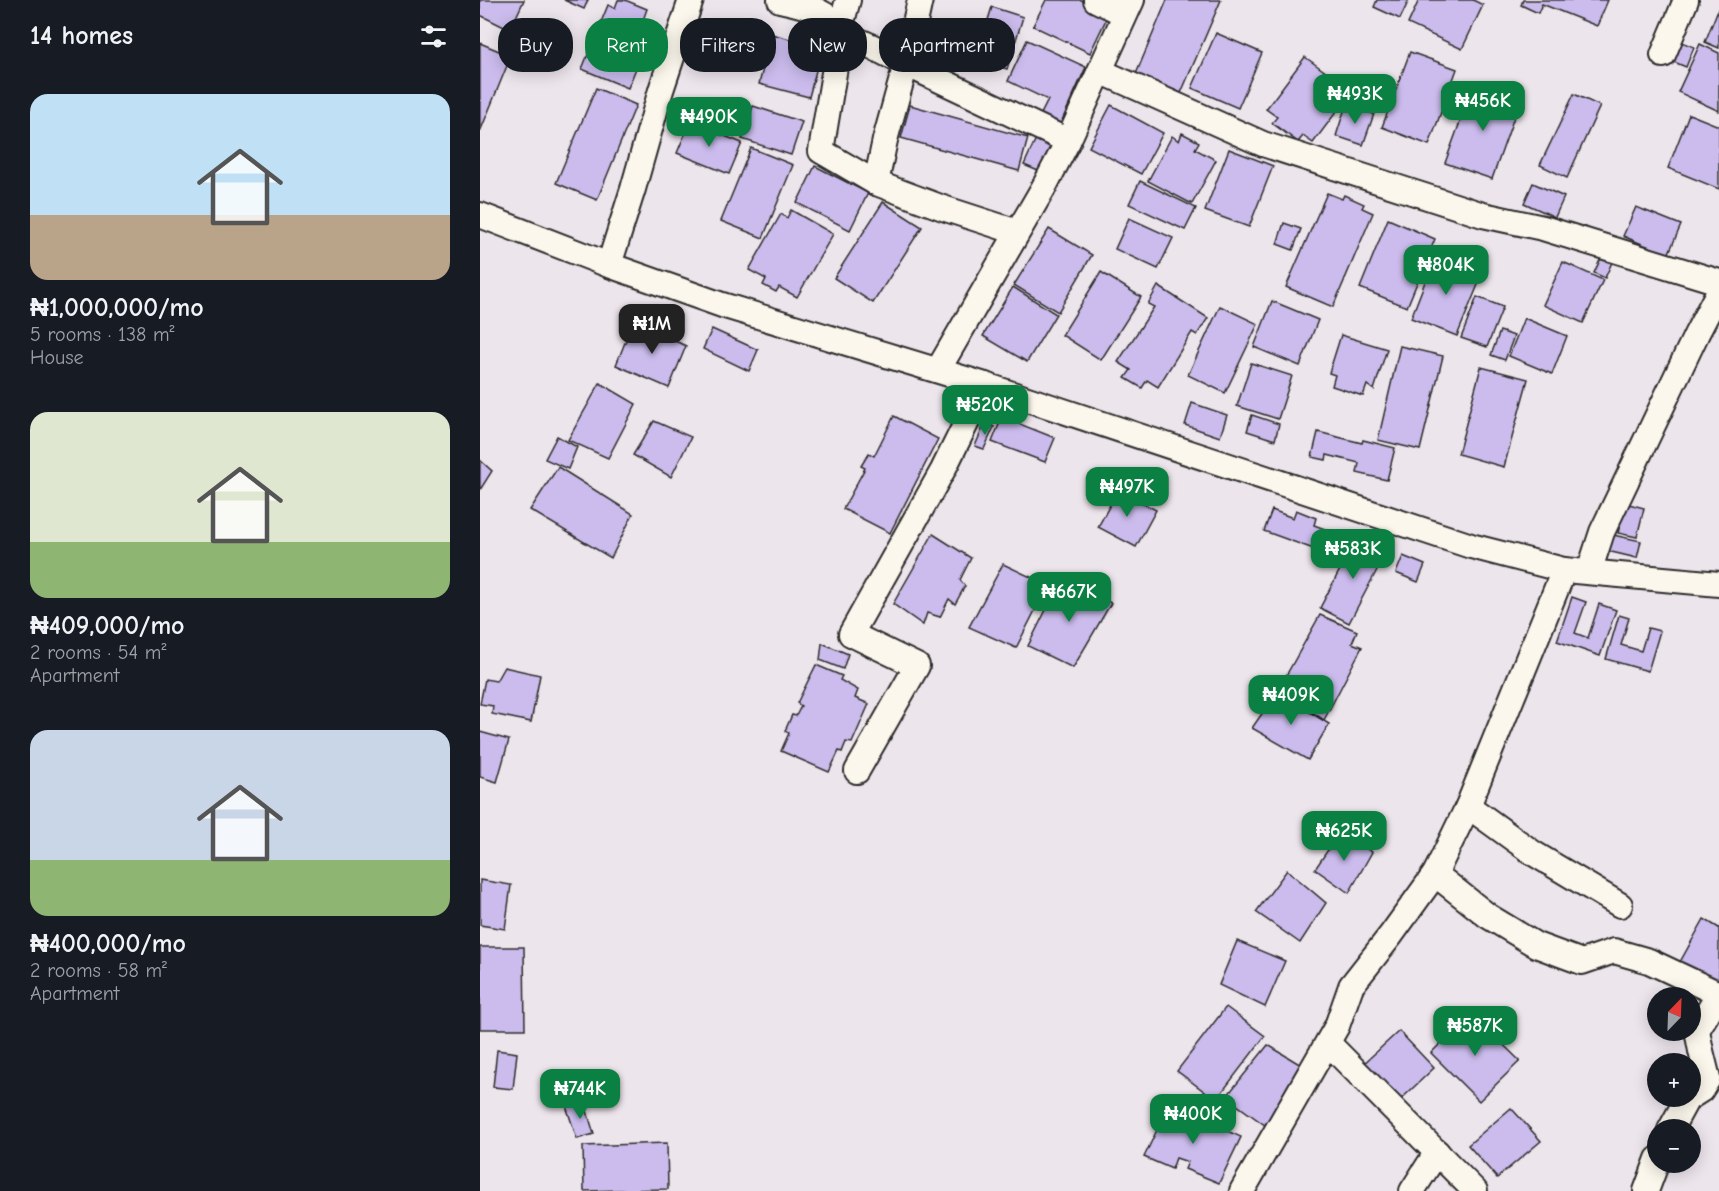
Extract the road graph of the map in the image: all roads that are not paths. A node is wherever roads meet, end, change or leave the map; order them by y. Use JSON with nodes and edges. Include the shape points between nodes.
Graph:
{"nodes":[{"id":1,"x":691,"y":0,"type":"edge"},
{"id":2,"x":780,"y":0,"type":"edge"},
{"id":3,"x":848,"y":0,"type":"edge"},
{"id":4,"x":920,"y":0,"type":"edge"},
{"id":5,"x":1096,"y":0,"type":"edge"},
{"id":6,"x":1686,"y":0,"type":"edge"},
{"id":7,"x":1129,"y":7,"type":"edge"},
{"id":8,"x":828,"y":18,"type":"edge"},
{"id":9,"x":843,"y":18,"type":"edge"},
{"id":10,"x":916,"y":18,"type":"edge"},
{"id":11,"x":1663,"y":55,"type":"dead end"},
{"id":12,"x":1100,"y":71,"type":"junction"},
{"id":13,"x":834,"y":72,"type":"edge"},
{"id":14,"x":904,"y":72,"type":"edge"},
{"id":15,"x":923,"y":72,"type":"edge"},
{"id":16,"x":1068,"y":141,"type":"junction"},
{"id":17,"x":876,"y":183,"type":"junction"},
{"id":18,"x":480,"y":215,"type":"edge"},
{"id":19,"x":1017,"y":232,"type":"junction"},
{"id":20,"x":609,"y":265,"type":"junction"},
{"id":21,"x":1719,"y":282,"type":"edge"},
{"id":22,"x":1719,"y":291,"type":"edge"},
{"id":23,"x":1708,"y":332,"type":"edge"},
{"id":24,"x":938,"y":370,"type":"junction"},
{"id":25,"x":985,"y":385,"type":"junction"},
{"id":26,"x":1564,"y":570,"type":"junction"},
{"id":27,"x":1589,"y":573,"type":"junction"},
{"id":28,"x":1719,"y":584,"type":"edge"},
{"id":29,"x":857,"y":771,"type":"dead end"},
{"id":30,"x":1467,"y":806,"type":"junction"},
{"id":31,"x":1435,"y":874,"type":"junction"},
{"id":32,"x":1620,"y":905,"type":"dead end"},
{"id":33,"x":1719,"y":994,"type":"edge"},
{"id":34,"x":1328,"y":1042,"type":"junction"},
{"id":35,"x":1676,"y":1119,"type":"edge"},
{"id":36,"x":1437,"y":1152,"type":"junction"},
{"id":37,"x":1653,"y":1173,"type":"edge"},
{"id":38,"x":1242,"y":1191,"type":"edge"},
{"id":39,"x":1413,"y":1191,"type":"edge"},
{"id":40,"x":1475,"y":1191,"type":"edge"},
{"id":41,"x":1646,"y":1191,"type":"edge"}],
"edges":[{"from":1,"to":20,"type":"street"},
{"from":2,"to":8,"type":"street","via":[[806,6]]},
{"from":3,"to":9,"type":"street"},
{"from":4,"to":10,"type":"street"},
{"from":5,"to":7,"type":"street"},
{"from":6,"to":11,"type":"street"},
{"from":7,"to":12,"type":"street"},
{"from":12,"to":16,"type":"street"},
{"from":12,"to":21,"type":"street","via":[[1263,144],[1483,215],[1543,228]]},
{"from":13,"to":17,"type":"street","via":[[821,151]]},
{"from":14,"to":17,"type":"street"},
{"from":15,"to":16,"type":"street"},
{"from":16,"to":19,"type":"street"},
{"from":17,"to":19,"type":"street"},
{"from":18,"to":20,"type":"street"},
{"from":19,"to":24,"type":"street"},
{"from":20,"to":24,"type":"street","via":[[722,305]]},
{"from":22,"to":23,"type":"street"},
{"from":23,"to":27,"type":"street","via":[[1602,532]]},
{"from":24,"to":25,"type":"street"},
{"from":25,"to":26,"type":"street","via":[[1471,546]]},
{"from":25,"to":29,"type":"street","via":[[943,470],[851,634],[917,666]]},
{"from":26,"to":27,"type":"street"},
{"from":26,"to":30,"type":"street"},
{"from":27,"to":28,"type":"street"},
{"from":30,"to":31,"type":"street"},
{"from":30,"to":32,"type":"street","via":[[1533,854]]},
{"from":31,"to":33,"type":"street","via":[[1488,916],[1536,945],[1582,962],[1614,951],[1649,961]]},
{"from":31,"to":34,"type":"street","via":[[1351,986]]},
{"from":33,"to":35,"type":"street","via":[[1697,1030],[1708,1079],[1701,1090],[1687,1099]]},
{"from":34,"to":36,"type":"street"},
{"from":34,"to":38,"type":"street"},
{"from":36,"to":39,"type":"street"},
{"from":36,"to":40,"type":"street"},
{"from":37,"to":41,"type":"street"}]}
